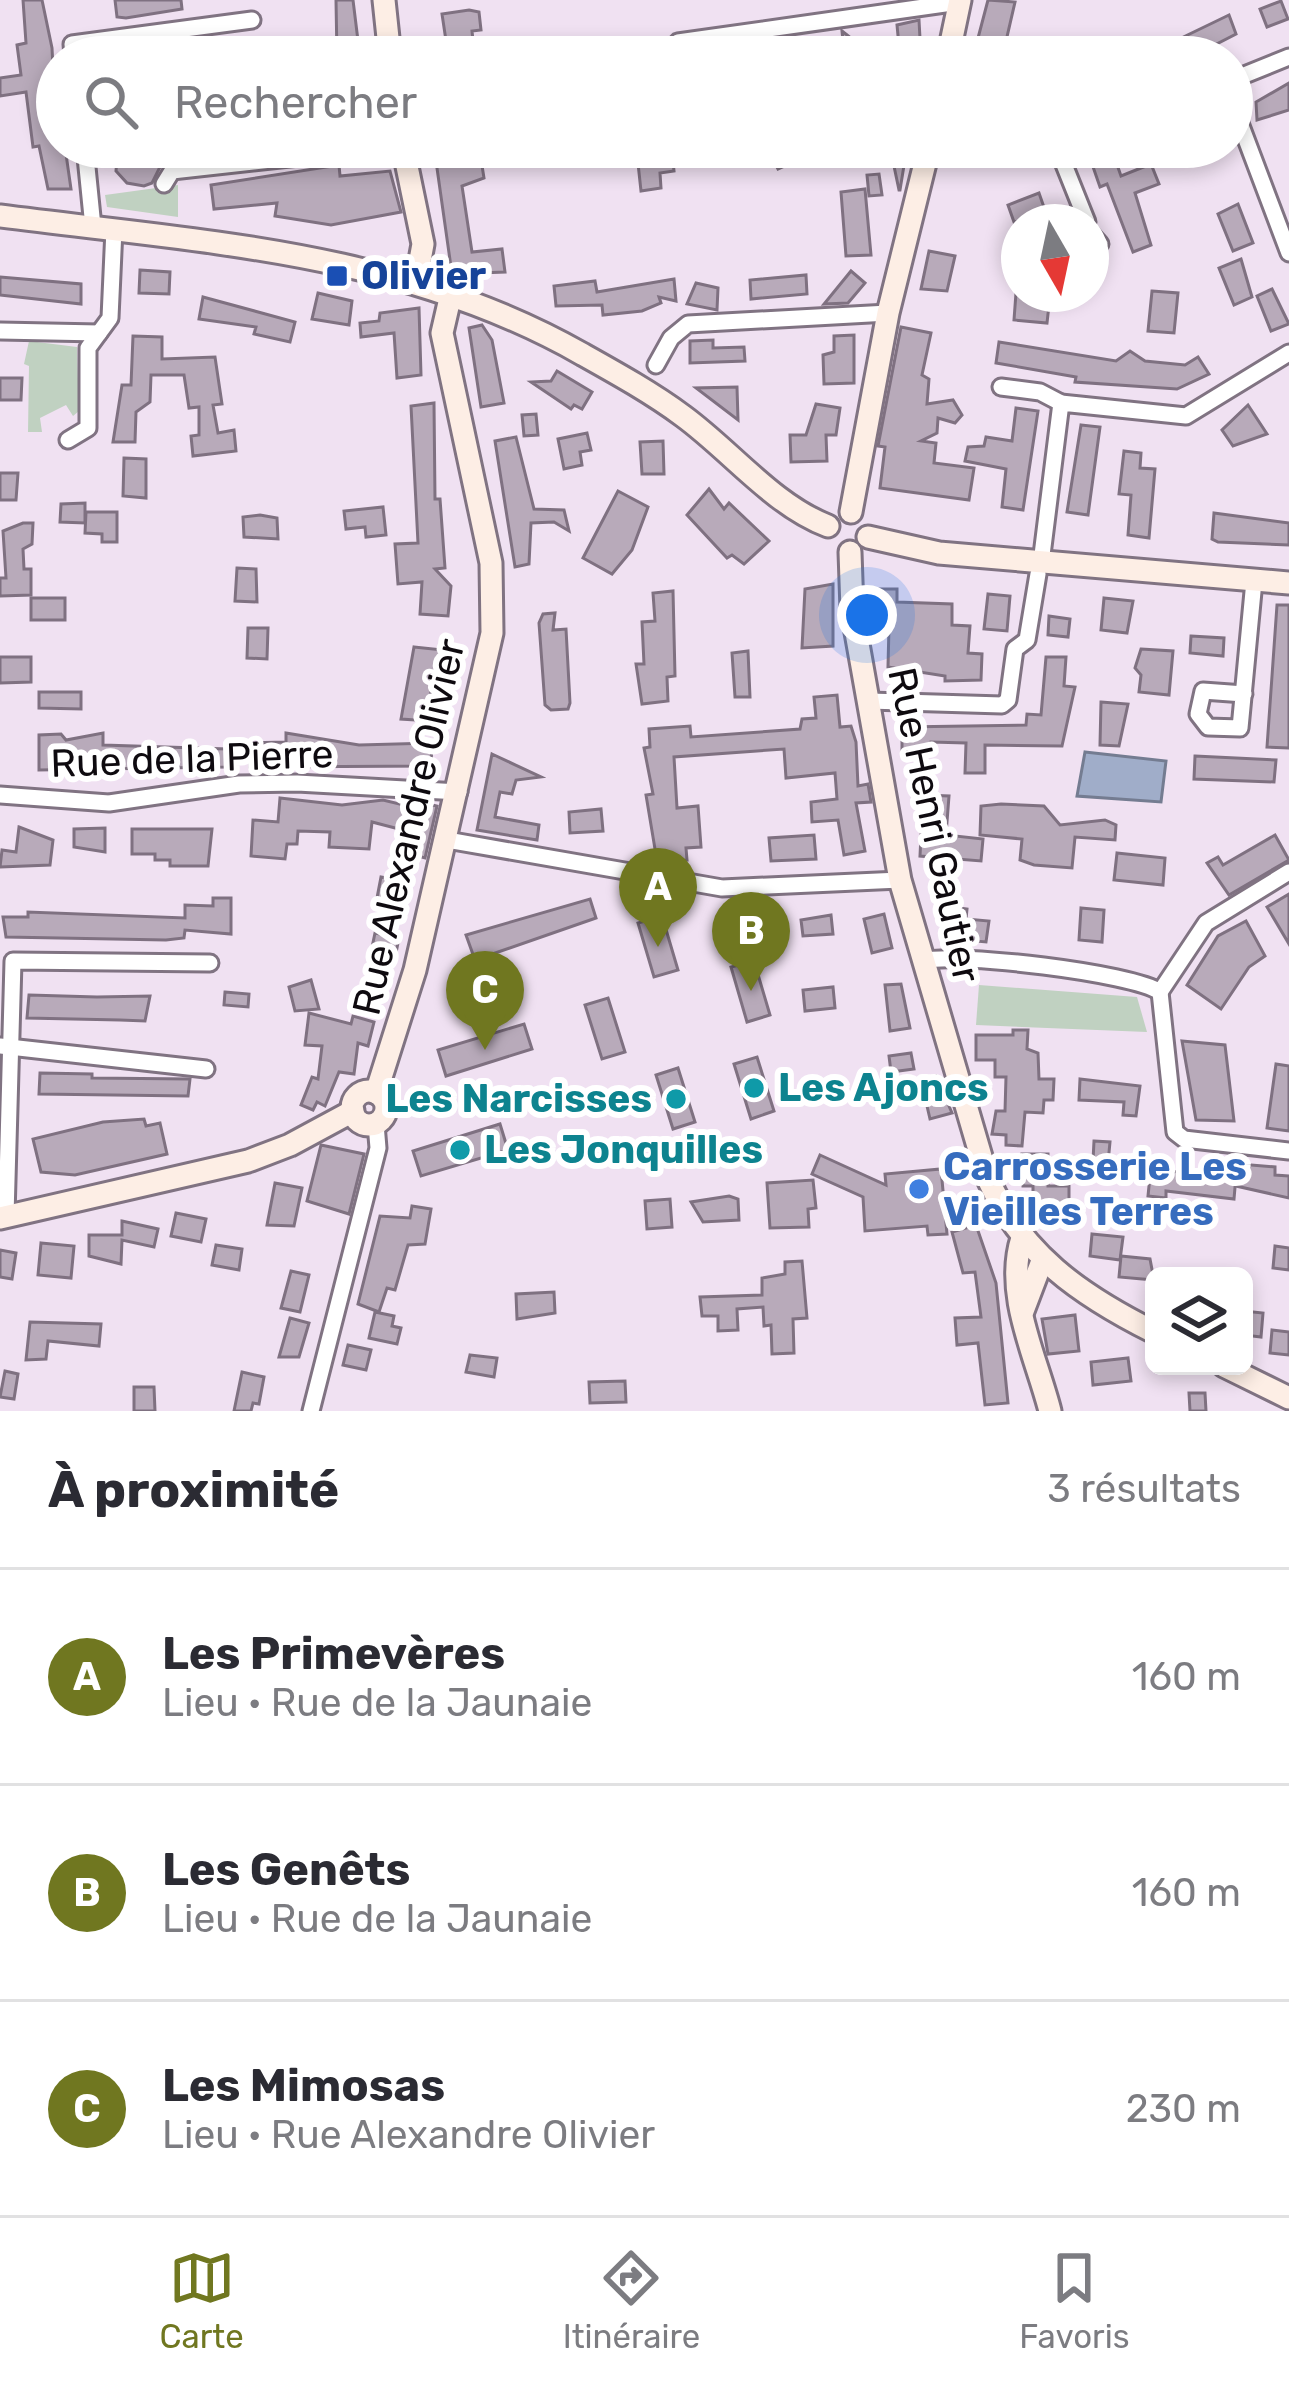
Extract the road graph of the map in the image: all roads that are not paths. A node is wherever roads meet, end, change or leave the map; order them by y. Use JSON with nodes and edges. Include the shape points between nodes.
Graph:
{"nodes":[{"id":1,"x":383,"y":0,"type":"edge"},
{"id":2,"x":959,"y":1,"type":"edge"},
{"id":3,"x":252,"y":20,"type":"dead end"},
{"id":4,"x":161,"y":36,"type":"edge"},
{"id":5,"x":387,"y":36,"type":"edge"},
{"id":6,"x":719,"y":36,"type":"edge"},
{"id":7,"x":952,"y":36,"type":"edge"},
{"id":8,"x":1289,"y":57,"type":"edge"},
{"id":9,"x":1253,"y":72,"type":"edge"},
{"id":10,"x":1253,"y":154,"type":"edge"},
{"id":11,"x":90,"y":168,"type":"edge"},
{"id":12,"x":199,"y":168,"type":"edge"},
{"id":13,"x":407,"y":168,"type":"edge"},
{"id":14,"x":924,"y":168,"type":"edge"},
{"id":15,"x":1066,"y":168,"type":"edge"},
{"id":16,"x":164,"y":184,"type":"dead end"},
{"id":17,"x":1080,"y":204,"type":"edge"},
{"id":18,"x":0,"y":216,"type":"edge"},
{"id":19,"x":104,"y":228,"type":"junction"},
{"id":20,"x":1286,"y":235,"type":"edge"},
{"id":21,"x":1289,"y":253,"type":"edge"},
{"id":22,"x":416,"y":282,"type":"junction"},
{"id":23,"x":451,"y":294,"type":"junction"},
{"id":24,"x":888,"y":313,"type":"junction"},
{"id":25,"x":0,"y":331,"type":"edge"},
{"id":26,"x":99,"y":333,"type":"junction"},
{"id":27,"x":1289,"y":352,"type":"edge"},
{"id":28,"x":656,"y":365,"type":"dead end"},
{"id":29,"x":1001,"y":387,"type":"dead end"},
{"id":30,"x":1061,"y":403,"type":"junction"},
{"id":31,"x":68,"y":440,"type":"dead end"},
{"id":32,"x":851,"y":512,"type":"junction"},
{"id":33,"x":828,"y":526,"type":"junction"},
{"id":34,"x":859,"y":544,"type":"junction"},
{"id":35,"x":1039,"y":568,"type":"junction"},
{"id":36,"x":1253,"y":581,"type":"junction"},
{"id":37,"x":1289,"y":583,"type":"edge"},
{"id":38,"x":1244,"y":694,"type":"dead end"},
{"id":39,"x":868,"y":701,"type":"junction"},
{"id":40,"x":459,"y":793,"type":"junction"},
{"id":41,"x":0,"y":795,"type":"edge"},
{"id":42,"x":447,"y":840,"type":"junction"},
{"id":43,"x":1289,"y":872,"type":"edge"},
{"id":44,"x":900,"y":880,"type":"junction"},
{"id":45,"x":923,"y":961,"type":"junction"},
{"id":46,"x":210,"y":963,"type":"dead end"},
{"id":47,"x":1160,"y":992,"type":"junction"},
{"id":48,"x":6,"y":1047,"type":"edge"},
{"id":49,"x":206,"y":1069,"type":"dead end"},
{"id":50,"x":376,"y":1093,"type":"junction"},
{"id":51,"x":353,"y":1111,"type":"junction"},
{"id":52,"x":376,"y":1124,"type":"junction"},
{"id":53,"x":1289,"y":1150,"type":"edge"},
{"id":54,"x":3,"y":1217,"type":"edge"},
{"id":55,"x":1022,"y":1238,"type":"junction"},
{"id":56,"x":1042,"y":1261,"type":"junction"},
{"id":57,"x":1023,"y":1311,"type":"junction"},
{"id":58,"x":1145,"y":1326,"type":"edge"},
{"id":59,"x":1242,"y":1375,"type":"edge"},
{"id":60,"x":1289,"y":1398,"type":"edge"},
{"id":61,"x":311,"y":1411,"type":"edge"},
{"id":62,"x":1051,"y":1411,"type":"edge"}],
"edges":[{"from":1,"to":5,"type":"street"},
{"from":2,"to":6,"type":"street"},
{"from":2,"to":7,"type":"street"},
{"from":3,"to":4,"type":"street"},
{"from":8,"to":9,"type":"street"},
{"from":10,"to":20,"type":"street"},
{"from":11,"to":19,"type":"street"},
{"from":12,"to":16,"type":"street","via":[[172,171]]},
{"from":13,"to":22,"type":"street","via":[[423,244]]},
{"from":14,"to":24,"type":"street"},
{"from":15,"to":17,"type":"street"},
{"from":18,"to":19,"type":"street"},
{"from":19,"to":22,"type":"street","via":[[278,249]]},
{"from":19,"to":26,"type":"street","via":[[110,318]]},
{"from":20,"to":21,"type":"street"},
{"from":22,"to":23,"type":"street"},
{"from":23,"to":33,"type":"street","via":[[644,390],[799,514]]},
{"from":23,"to":40,"type":"street","name":"Rue Alexandre Olivier","via":[[442,333],[494,600]]},
{"from":24,"to":28,"type":"street","via":[[688,324]]},
{"from":24,"to":32,"type":"street"},
{"from":25,"to":26,"type":"street"},
{"from":26,"to":31,"type":"street","via":[[88,348],[88,428]]},
{"from":27,"to":30,"type":"street","via":[[1186,416]]},
{"from":29,"to":30,"type":"street"},
{"from":30,"to":35,"type":"street"},
{"from":32,"to":33,"type":"street"},
{"from":32,"to":34,"type":"street","via":[[867,524]]},
{"from":33,"to":34,"type":"street","via":[[832,545]]},
{"from":34,"to":35,"type":"street"},
{"from":34,"to":39,"type":"street","name":"Rue Henri Gautier","via":[[852,610]]},
{"from":35,"to":36,"type":"street"},
{"from":35,"to":39,"type":"street","via":[[1027,640],[1011,659],[1002,705]]},
{"from":36,"to":37,"type":"street"},
{"from":36,"to":38,"type":"street"},
{"from":39,"to":44,"type":"street","name":"Rue Henri Gautier"},
{"from":40,"to":41,"type":"street","name":"Rue de la Pierre","via":[[297,783],[109,803]]},
{"from":40,"to":42,"type":"street","name":"Rue Alexandre Olivier"},
{"from":42,"to":44,"type":"street","via":[[722,888]]},
{"from":42,"to":50,"type":"street","name":"Rue Alexandre Olivier"},
{"from":43,"to":47,"type":"street","via":[[1206,923]]},
{"from":44,"to":45,"type":"street","name":"Rue Henri Gautier"},
{"from":45,"to":47,"type":"street","via":[[1099,974]]},
{"from":45,"to":55,"type":"street","name":"Rue Henri Gautier","via":[[987,1177]]},
{"from":46,"to":48,"type":"street","via":[[13,961]]},
{"from":47,"to":53,"type":"street","via":[[1175,1132]]},
{"from":48,"to":49,"type":"street"},
{"from":48,"to":54,"type":"street"},
{"from":50,"to":51,"type":"street","via":[[359,1095]]},
{"from":50,"to":52,"type":"street","name":"Rue Alexandre Olivier","via":[[386,1110]]},
{"from":51,"to":52,"type":"street","via":[[361,1123]]},
{"from":51,"to":54,"type":"street","via":[[248,1161]]},
{"from":52,"to":61,"type":"street","name":"Rue Alexandre Olivier","via":[[378,1148]]},
{"from":55,"to":56,"type":"street","name":"Rue Henri Gautier"},
{"from":55,"to":57,"type":"street","via":[[1014,1263]]},
{"from":56,"to":57,"type":"street"},
{"from":56,"to":58,"type":"street","name":"Rue Henri Gautier"},
{"from":57,"to":62,"type":"street"},
{"from":59,"to":60,"type":"street"}]}
